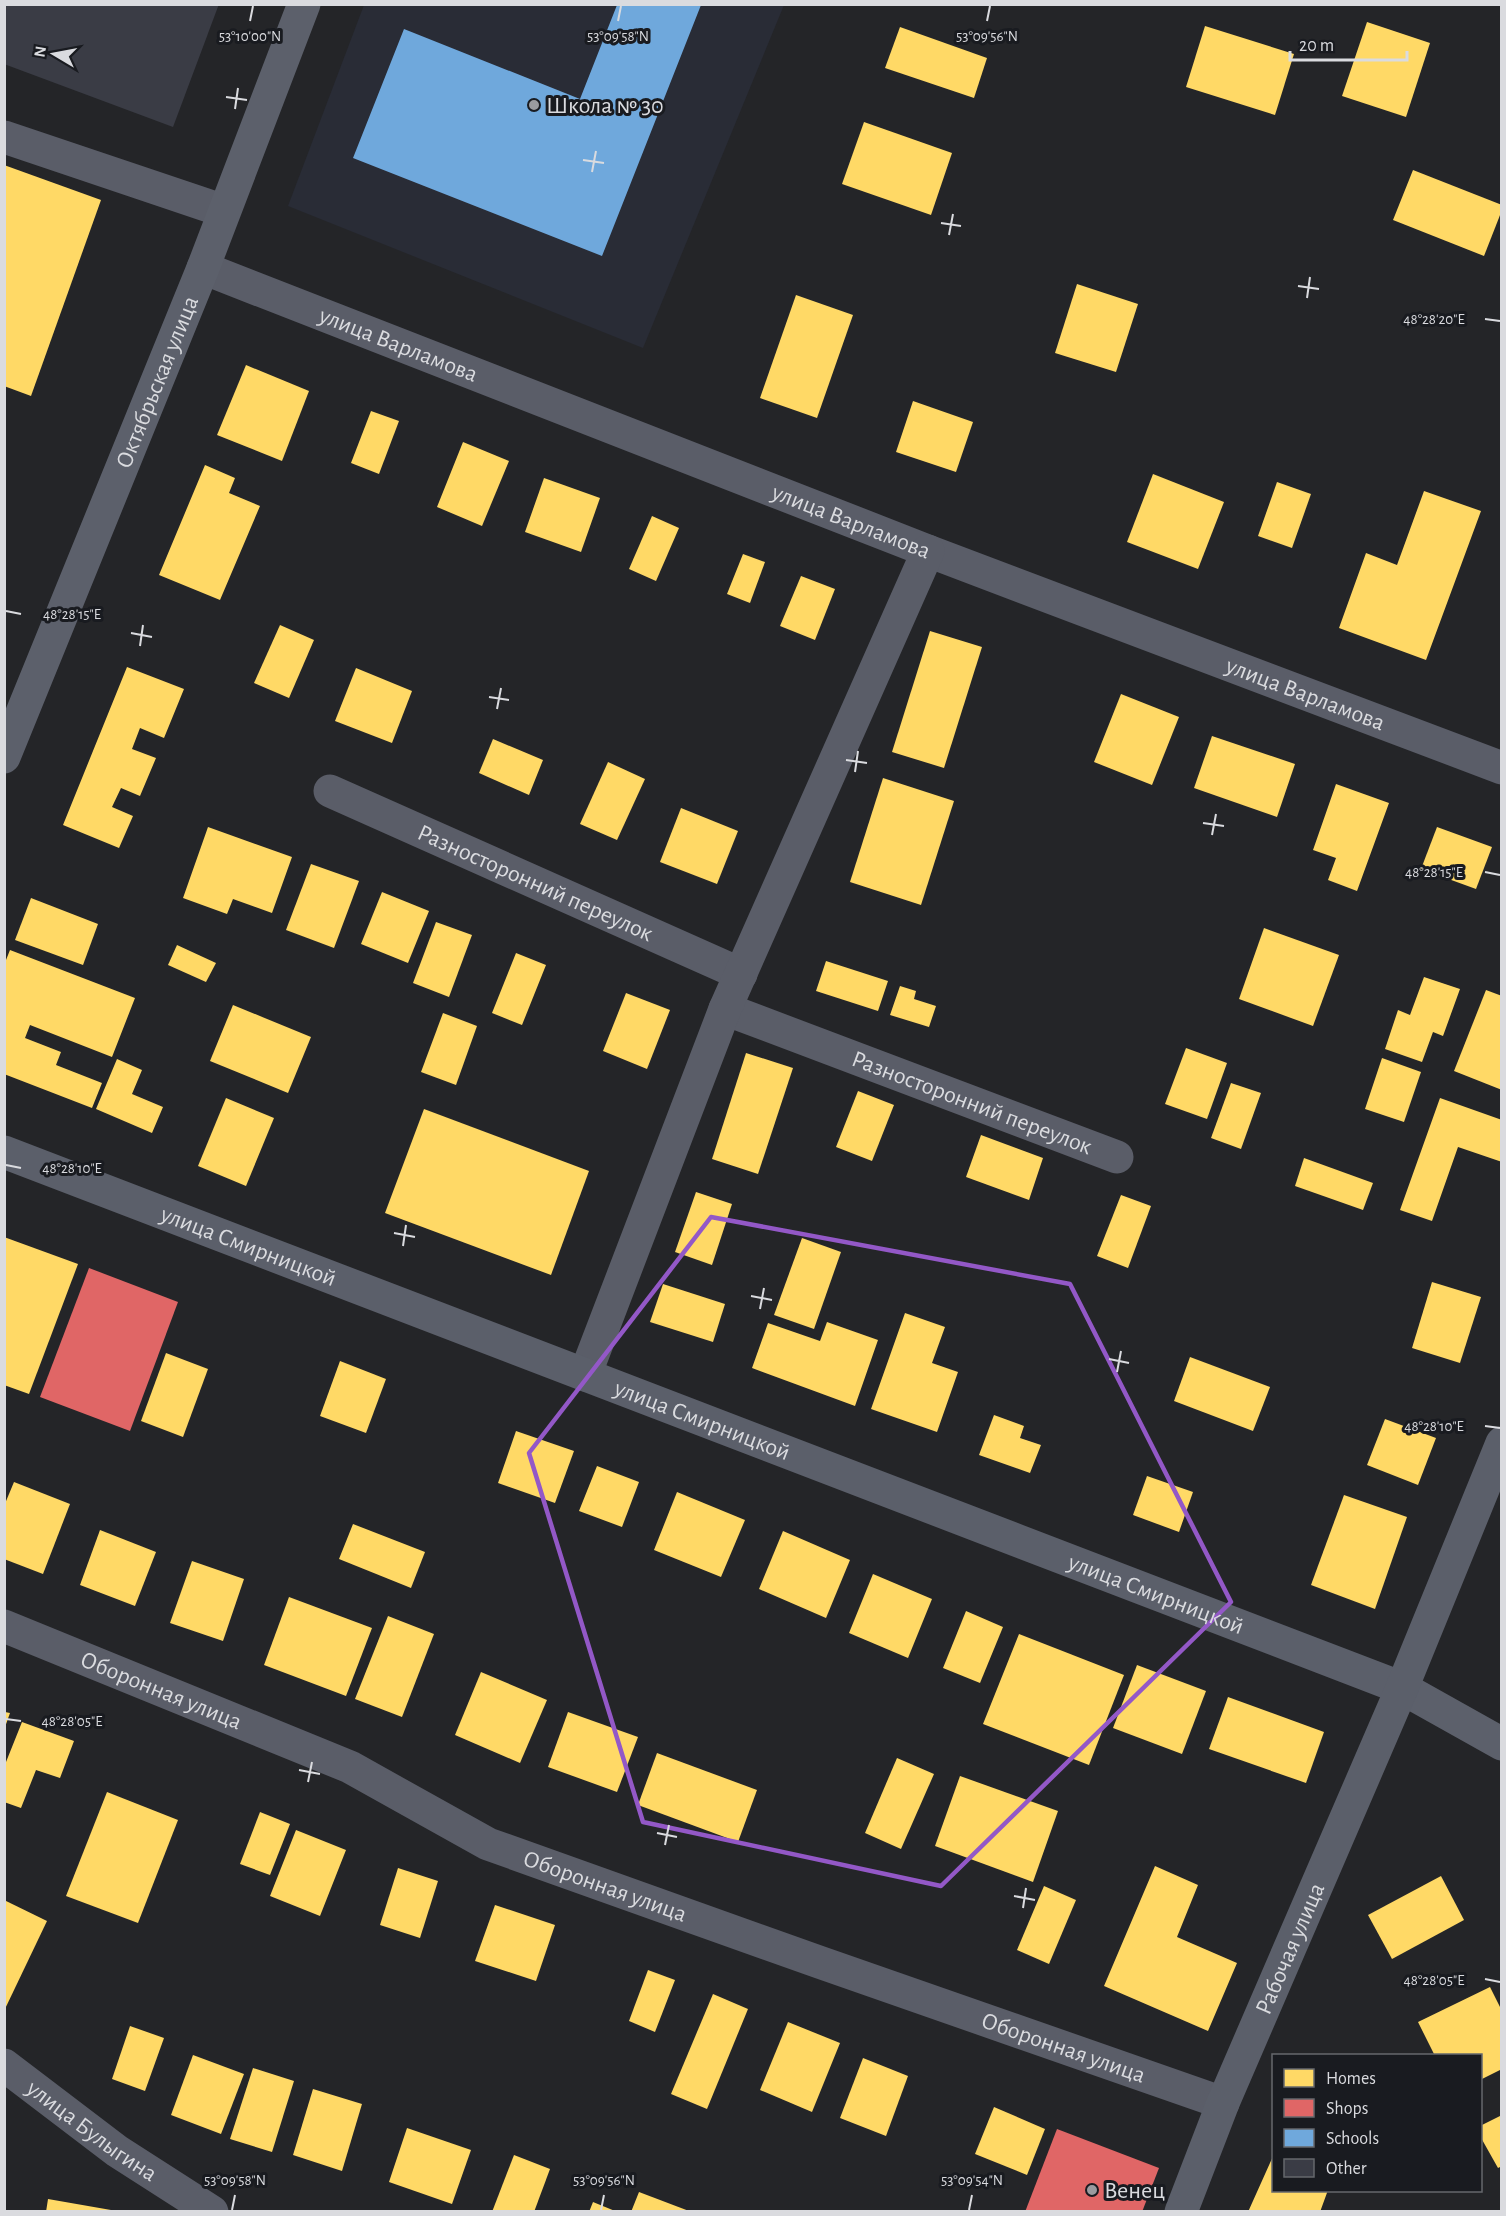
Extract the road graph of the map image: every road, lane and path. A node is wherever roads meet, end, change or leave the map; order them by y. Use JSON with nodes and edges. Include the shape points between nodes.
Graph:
{"nodes":[{"id":1,"x":303,"y":4,"type":"edge"},
{"id":2,"x":4,"y":137,"type":"edge"},
{"id":3,"x":224,"y":211,"type":"junction"},
{"id":4,"x":203,"y":268,"type":"junction"},
{"id":5,"x":928,"y":551,"type":"junction"},
{"id":6,"x":4,"y":758,"type":"edge"},
{"id":7,"x":1502,"y":768,"type":"edge"},
{"id":8,"x":330,"y":791,"type":"dead end"},
{"id":9,"x":741,"y":974,"type":"junction"},
{"id":10,"x":725,"y":1009,"type":"junction"},
{"id":11,"x":4,"y":1152,"type":"edge"},
{"id":12,"x":1117,"y":1157,"type":"dead end"},
{"id":13,"x":585,"y":1375,"type":"junction"},
{"id":14,"x":1502,"y":1443,"type":"edge"},
{"id":15,"x":4,"y":1626,"type":"edge"},
{"id":16,"x":1402,"y":1688,"type":"junction"},
{"id":17,"x":1502,"y":1744,"type":"edge"},
{"id":18,"x":4,"y":2065,"type":"edge"},
{"id":19,"x":1223,"y":2103,"type":"junction"},
{"id":20,"x":212,"y":2211,"type":"edge"},
{"id":21,"x":1181,"y":2211,"type":"edge"}],
"edges":[{"from":1,"to":3,"type":"main road","name":"Октябрьская улица"},
{"from":2,"to":3,"type":"street"},
{"from":3,"to":4,"type":"main road","name":"Октябрьская улица"},
{"from":4,"to":5,"type":"street","name":"улица Варламова"},
{"from":4,"to":6,"type":"main road","name":"Октябрьская улица"},
{"from":5,"to":7,"type":"street","name":"улица Варламова"},
{"from":5,"to":9,"type":"street"},
{"from":8,"to":9,"type":"street","name":"Разносторонний переулок"},
{"from":9,"to":10,"type":"street"},
{"from":10,"to":12,"type":"street","name":"Разносторонний переулок"},
{"from":10,"to":13,"type":"street"},
{"from":11,"to":13,"type":"main road","name":"улица Смирницкой"},
{"from":13,"to":16,"type":"main road","name":"улица Смирницкой"},
{"from":14,"to":16,"type":"main road","name":"Рабочая улица"},
{"from":15,"to":19,"type":"street","name":"Оборонная улица","via":[[351,1767],[488,1844]]},
{"from":16,"to":17,"type":"main road"},
{"from":16,"to":19,"type":"main road","name":"Рабочая улица"},
{"from":18,"to":20,"type":"street","name":"улица Булыгина","via":[[117,2151]]},
{"from":19,"to":21,"type":"main road","name":"Рабочая улица"}]}
